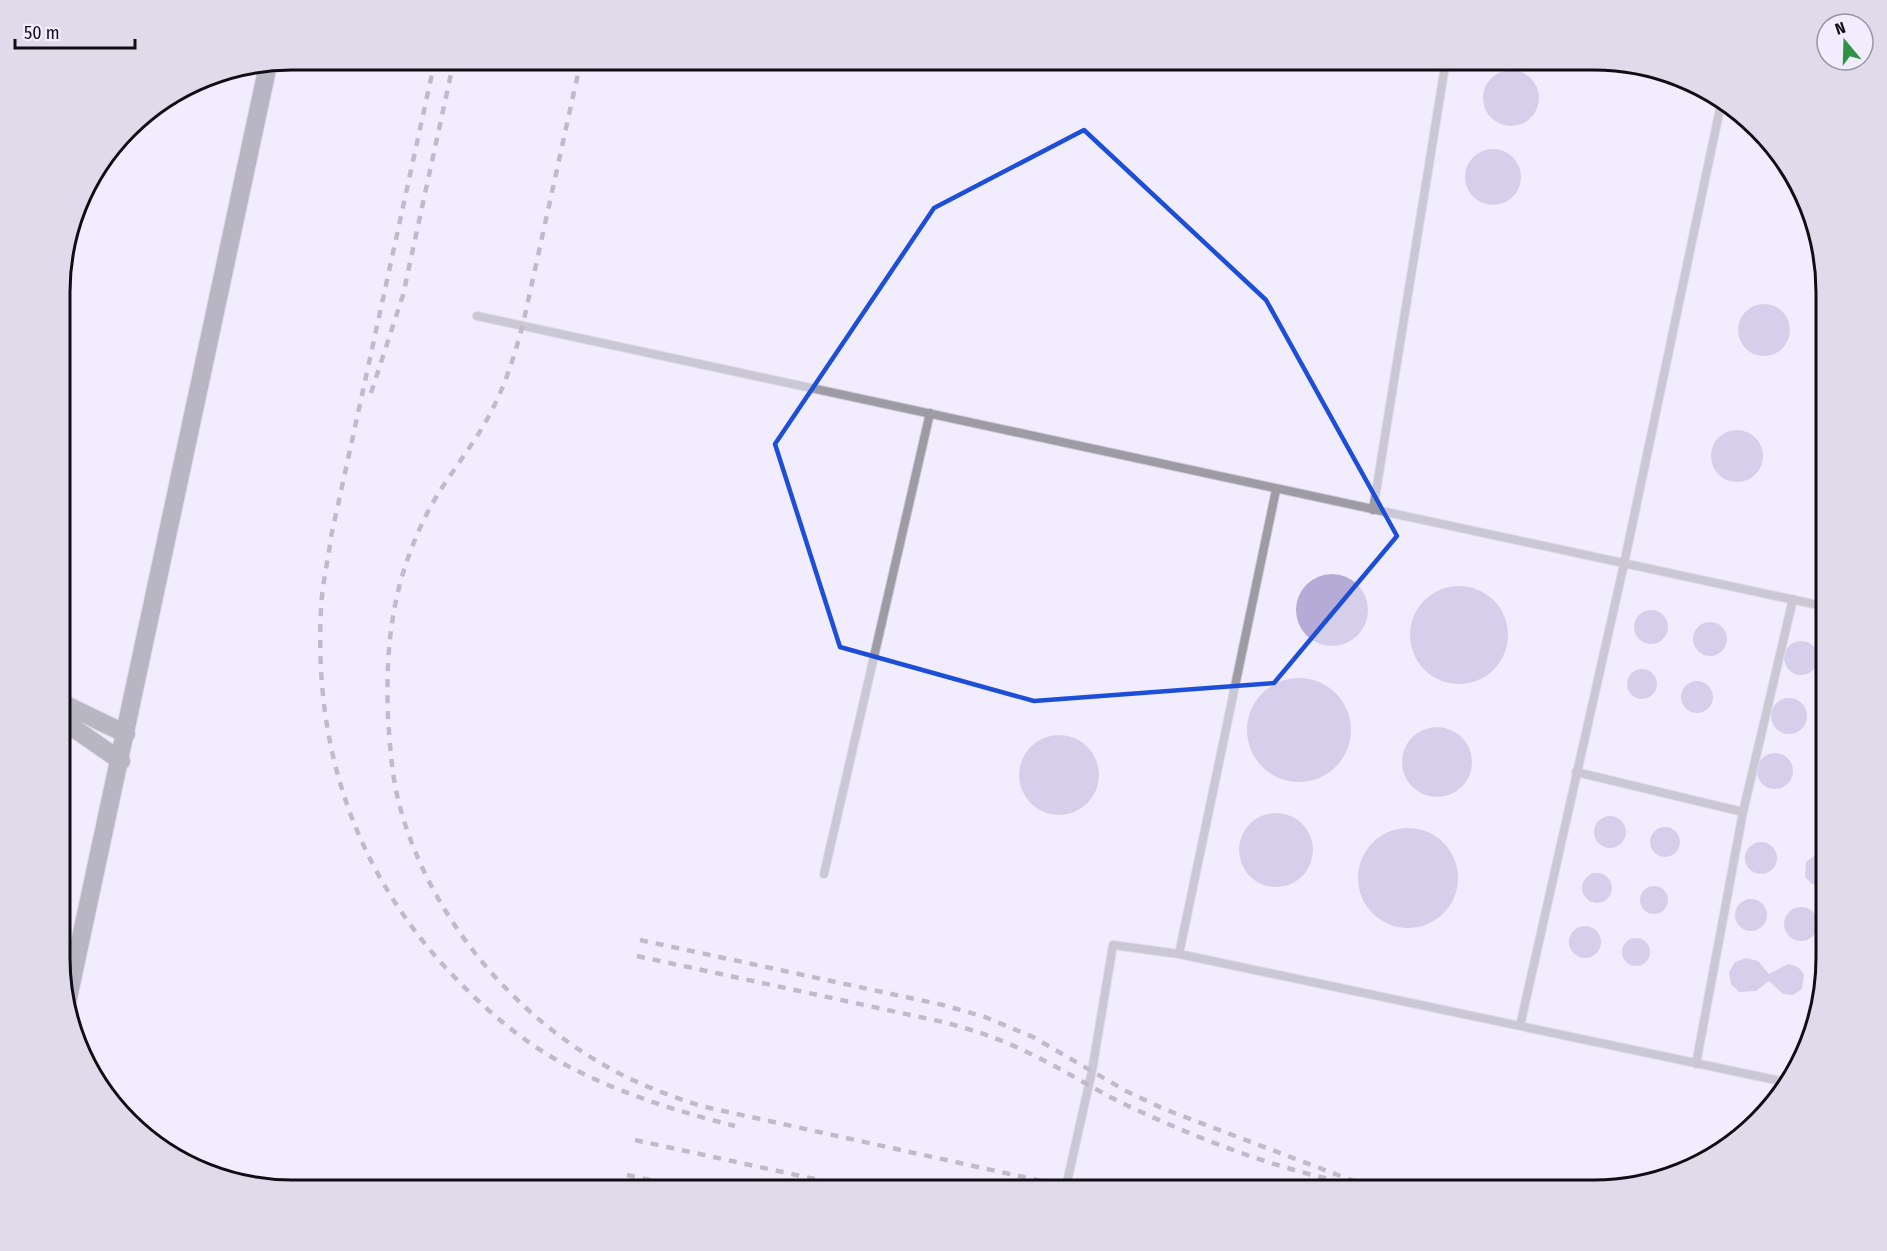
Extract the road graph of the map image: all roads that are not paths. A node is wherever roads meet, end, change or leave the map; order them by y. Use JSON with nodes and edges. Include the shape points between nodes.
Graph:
{"nodes":[{"id":1,"x":1444,"y":70,"type":"edge"},
{"id":2,"x":267,"y":72,"type":"edge"},
{"id":3,"x":1720,"y":109,"type":"edge"},
{"id":4,"x":477,"y":315,"type":"dead end"},
{"id":5,"x":930,"y":413,"type":"junction"},
{"id":6,"x":1276,"y":490,"type":"junction"},
{"id":7,"x":1373,"y":510,"type":"junction"},
{"id":8,"x":1624,"y":564,"type":"junction"},
{"id":9,"x":1793,"y":599,"type":"junction"},
{"id":10,"x":1816,"y":604,"type":"edge"},
{"id":11,"x":70,"y":707,"type":"edge"},
{"id":12,"x":70,"y":725,"type":"edge"},
{"id":13,"x":126,"y":734,"type":"junction"},
{"id":14,"x":121,"y":760,"type":"junction"},
{"id":15,"x":1576,"y":772,"type":"junction"},
{"id":16,"x":1743,"y":813,"type":"junction"},
{"id":17,"x":824,"y":874,"type":"dead end"},
{"id":18,"x":1179,"y":954,"type":"junction"},
{"id":19,"x":72,"y":982,"type":"edge"},
{"id":20,"x":1520,"y":1026,"type":"junction"},
{"id":21,"x":1696,"y":1064,"type":"junction"},
{"id":22,"x":1780,"y":1081,"type":"edge"},
{"id":23,"x":1067,"y":1180,"type":"edge"}],
"edges":[{"from":1,"to":7,"type":"lane"},
{"from":2,"to":13,"type":"street"},
{"from":3,"to":8,"type":"lane"},
{"from":4,"to":5,"type":"lane"},
{"from":5,"to":6,"type":"lane"},
{"from":5,"to":17,"type":"lane"},
{"from":6,"to":7,"type":"lane"},
{"from":6,"to":18,"type":"lane"},
{"from":7,"to":8,"type":"lane"},
{"from":8,"to":9,"type":"lane"},
{"from":8,"to":15,"type":"lane"},
{"from":9,"to":10,"type":"lane"},
{"from":9,"to":16,"type":"lane"},
{"from":11,"to":13,"type":"street"},
{"from":12,"to":14,"type":"street"},
{"from":13,"to":14,"type":"street"},
{"from":14,"to":19,"type":"street"},
{"from":15,"to":16,"type":"lane"},
{"from":15,"to":20,"type":"lane"},
{"from":16,"to":21,"type":"lane"},
{"from":18,"to":20,"type":"lane"},
{"from":18,"to":23,"type":"lane","via":[[1113,945],[1092,1071]]},
{"from":20,"to":21,"type":"lane"},
{"from":21,"to":22,"type":"lane"}]}
